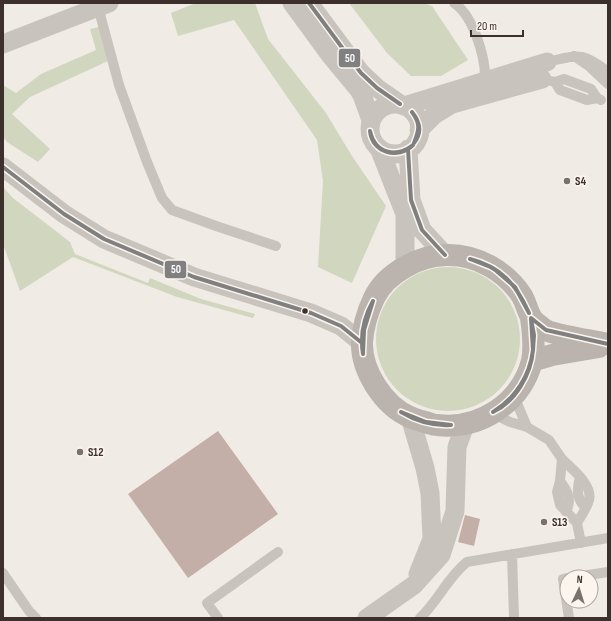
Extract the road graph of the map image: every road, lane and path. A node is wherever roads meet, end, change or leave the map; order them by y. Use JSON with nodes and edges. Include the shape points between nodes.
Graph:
{"nodes":[{"id":1,"x":292,"y":3,"type":"edge"},
{"id":2,"x":309,"y":3,"type":"edge"},
{"id":3,"x":458,"y":4,"type":"edge"},
{"id":4,"x":96,"y":6,"type":"edge"},
{"id":5,"x":3,"y":44,"type":"edge"},
{"id":6,"x":574,"y":56,"type":"junction"},
{"id":7,"x":608,"y":72,"type":"edge"},
{"id":8,"x":548,"y":74,"type":"junction"},
{"id":9,"x":485,"y":80,"type":"junction"},
{"id":10,"x":608,"y":84,"type":"edge"},
{"id":11,"x":599,"y":100,"type":"dead end"},
{"id":12,"x":402,"y":105,"type":"junction"},
{"id":13,"x":371,"y":120,"type":"junction"},
{"id":14,"x":419,"y":130,"type":"junction"},
{"id":15,"x":379,"y":148,"type":"junction"},
{"id":16,"x":408,"y":149,"type":"junction"},
{"id":17,"x":3,"y":167,"type":"edge"},
{"id":18,"x":276,"y":246,"type":"dead end"},
{"id":19,"x":445,"y":255,"type":"junction"},
{"id":20,"x":405,"y":267,"type":"junction"},
{"id":21,"x":531,"y":318,"type":"junction"},
{"id":22,"x":362,"y":344,"type":"junction"},
{"id":23,"x":608,"y":345,"type":"edge"},
{"id":24,"x":532,"y":361,"type":"junction"},
{"id":25,"x":514,"y":396,"type":"junction"},
{"id":26,"x":492,"y":414,"type":"junction"},
{"id":27,"x":410,"y":417,"type":"junction"},
{"id":28,"x":465,"y":425,"type":"junction"},
{"id":29,"x":527,"y":427,"type":"junction"},
{"id":30,"x":562,"y":460,"type":"junction"},
{"id":31,"x":577,"y":523,"type":"junction"},
{"id":32,"x":608,"y":538,"type":"edge"},
{"id":33,"x":581,"y":542,"type":"junction"},
{"id":34,"x":278,"y":552,"type":"dead end"},
{"id":35,"x":512,"y":554,"type":"junction"},
{"id":36,"x":3,"y":573,"type":"edge"},
{"id":37,"x":414,"y":585,"type":"junction"},
{"id":38,"x":36,"y":618,"type":"edge"},
{"id":39,"x":218,"y":618,"type":"edge"},
{"id":40,"x":367,"y":618,"type":"edge"},
{"id":41,"x":420,"y":618,"type":"edge"},
{"id":42,"x":514,"y":618,"type":"edge"}],
"edges":[{"from":1,"to":13,"type":"street","via":[[359,90]]},
{"from":2,"to":12,"type":"street","via":[[361,73]]},
{"from":3,"to":9,"type":"lane","via":[[477,35]]},
{"from":4,"to":5,"type":"street"},
{"from":4,"to":18,"type":"lane","via":[[119,85],[146,162],[162,198],[172,210]]},
{"from":6,"to":7,"type":"lane","via":[[586,56]]},
{"from":6,"to":8,"type":"lane"},
{"from":6,"to":10,"type":"lane"},
{"from":8,"to":9,"type":"street"},
{"from":8,"to":11,"type":"lane","via":[[591,89]]},
{"from":8,"to":14,"type":"street","via":[[452,104],[434,115]]},
{"from":9,"to":12,"type":"street"},
{"from":12,"to":13,"type":"street","via":[[381,108]]},
{"from":12,"to":14,"type":"street","via":[[415,115]]},
{"from":13,"to":15,"type":"street","via":[[371,136]]},
{"from":14,"to":16,"type":"street","via":[[414,144]]},
{"from":15,"to":16,"type":"street","via":[[394,154]]},
{"from":15,"to":20,"type":"street","via":[[405,214]]},
{"from":16,"to":19,"type":"street","via":[[411,200],[422,230]]},
{"from":17,"to":22,"type":"street","via":[[64,214],[104,239],[194,277],[311,313],[341,326]]},
{"from":19,"to":20,"type":"main road","via":[[419,260]]},
{"from":19,"to":21,"type":"main road","via":[[468,257],[490,265],[508,279],[522,297]]},
{"from":20,"to":22,"type":"main road","via":[[395,273],[377,292],[366,317]]},
{"from":21,"to":23,"type":"main road","via":[[546,330]]},
{"from":21,"to":24,"type":"main road","via":[[534,340]]},
{"from":22,"to":27,"type":"main road","via":[[366,366],[376,387],[391,404]]},
{"from":23,"to":24,"type":"main road"},
{"from":24,"to":25,"type":"main road","via":[[525,379]]},
{"from":25,"to":26,"type":"main road"},
{"from":25,"to":29,"type":"lane"},
{"from":26,"to":28,"type":"main road"},
{"from":26,"to":29,"type":"lane"},
{"from":27,"to":28,"type":"main road","via":[[436,426]]},
{"from":27,"to":37,"type":"street","via":[[430,493],[432,539]]},
{"from":28,"to":37,"type":"street","via":[[457,447],[455,510],[445,543],[441,555]]},
{"from":29,"to":30,"type":"lane","via":[[549,440]]},
{"from":30,"to":31,"type":"lane","via":[[557,492],[560,503]]},
{"from":30,"to":31,"type":"lane","via":[[587,486],[589,500]]},
{"from":31,"to":33,"type":"lane"},
{"from":32,"to":33,"type":"lane"},
{"from":33,"to":35,"type":"lane"},
{"from":34,"to":39,"type":"lane","via":[[207,603]]},
{"from":35,"to":41,"type":"lane","via":[[467,562],[458,568]]},
{"from":35,"to":42,"type":"lane"},
{"from":36,"to":38,"type":"lane"},
{"from":37,"to":40,"type":"street"}]}
